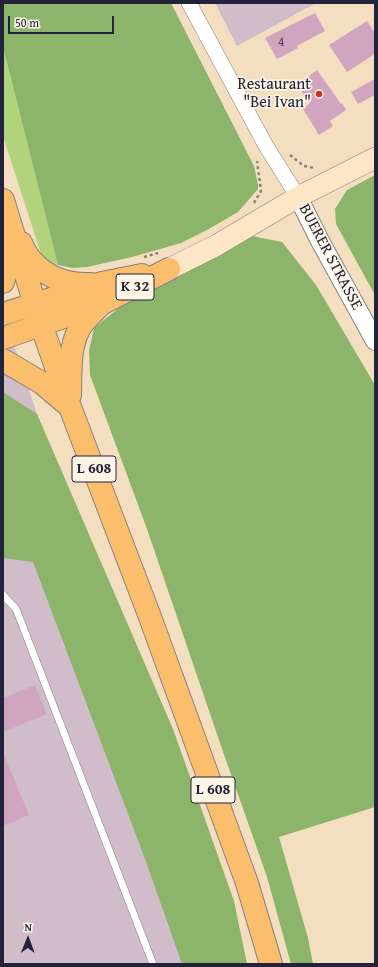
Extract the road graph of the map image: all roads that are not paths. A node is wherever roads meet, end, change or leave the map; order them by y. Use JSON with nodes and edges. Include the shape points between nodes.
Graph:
{"nodes":[{"id":1,"x":189,"y":3,"type":"edge"},
{"id":2,"x":375,"y":158,"type":"edge"},
{"id":3,"x":298,"y":198,"type":"junction"},
{"id":4,"x":6,"y":209,"type":"edge"},
{"id":5,"x":15,"y":243,"type":"junction"},
{"id":6,"x":165,"y":261,"type":"joint"},
{"id":7,"x":3,"y":282,"type":"edge"},
{"id":8,"x":102,"y":294,"type":"junction"},
{"id":9,"x":3,"y":314,"type":"edge"},
{"id":10,"x":37,"y":314,"type":"junction"},
{"id":11,"x":3,"y":338,"type":"edge"},
{"id":12,"x":375,"y":340,"type":"edge"},
{"id":13,"x":3,"y":360,"type":"edge"},
{"id":14,"x":70,"y":407,"type":"junction"},
{"id":15,"x":3,"y":595,"type":"edge"},
{"id":16,"x":153,"y":964,"type":"edge"},
{"id":17,"x":271,"y":964,"type":"edge"}],
"edges":[{"from":1,"to":3,"type":"street","via":[[266,146]]},
{"from":2,"to":3,"type":"main road"},
{"from":3,"to":6,"type":"main road","name":"BUERER STRASSE","number":"K 32","via":[[217,245]]},
{"from":3,"to":12,"type":"street","name":"BUERER STRASSE"},
{"from":4,"to":5,"type":"main road","number":"L 608"},
{"from":4,"to":8,"type":"main road","via":[[32,261],[54,278]]},
{"from":5,"to":7,"type":"main road"},
{"from":5,"to":10,"type":"main road","number":"L 608"},
{"from":6,"to":8,"type":"main road","number":"K 32"},
{"from":8,"to":10,"type":"main road","number":"K 32"},
{"from":8,"to":14,"type":"main road","via":[[74,342]]},
{"from":9,"to":10,"type":"main road"},
{"from":10,"to":11,"type":"main road"},
{"from":10,"to":14,"type":"main road","number":"L 608"},
{"from":13,"to":14,"type":"main road","via":[[42,383]]},
{"from":14,"to":17,"type":"main road","number":"L 608","via":[[247,883]]},
{"from":15,"to":16,"type":"lane","via":[[16,609]]}]}
